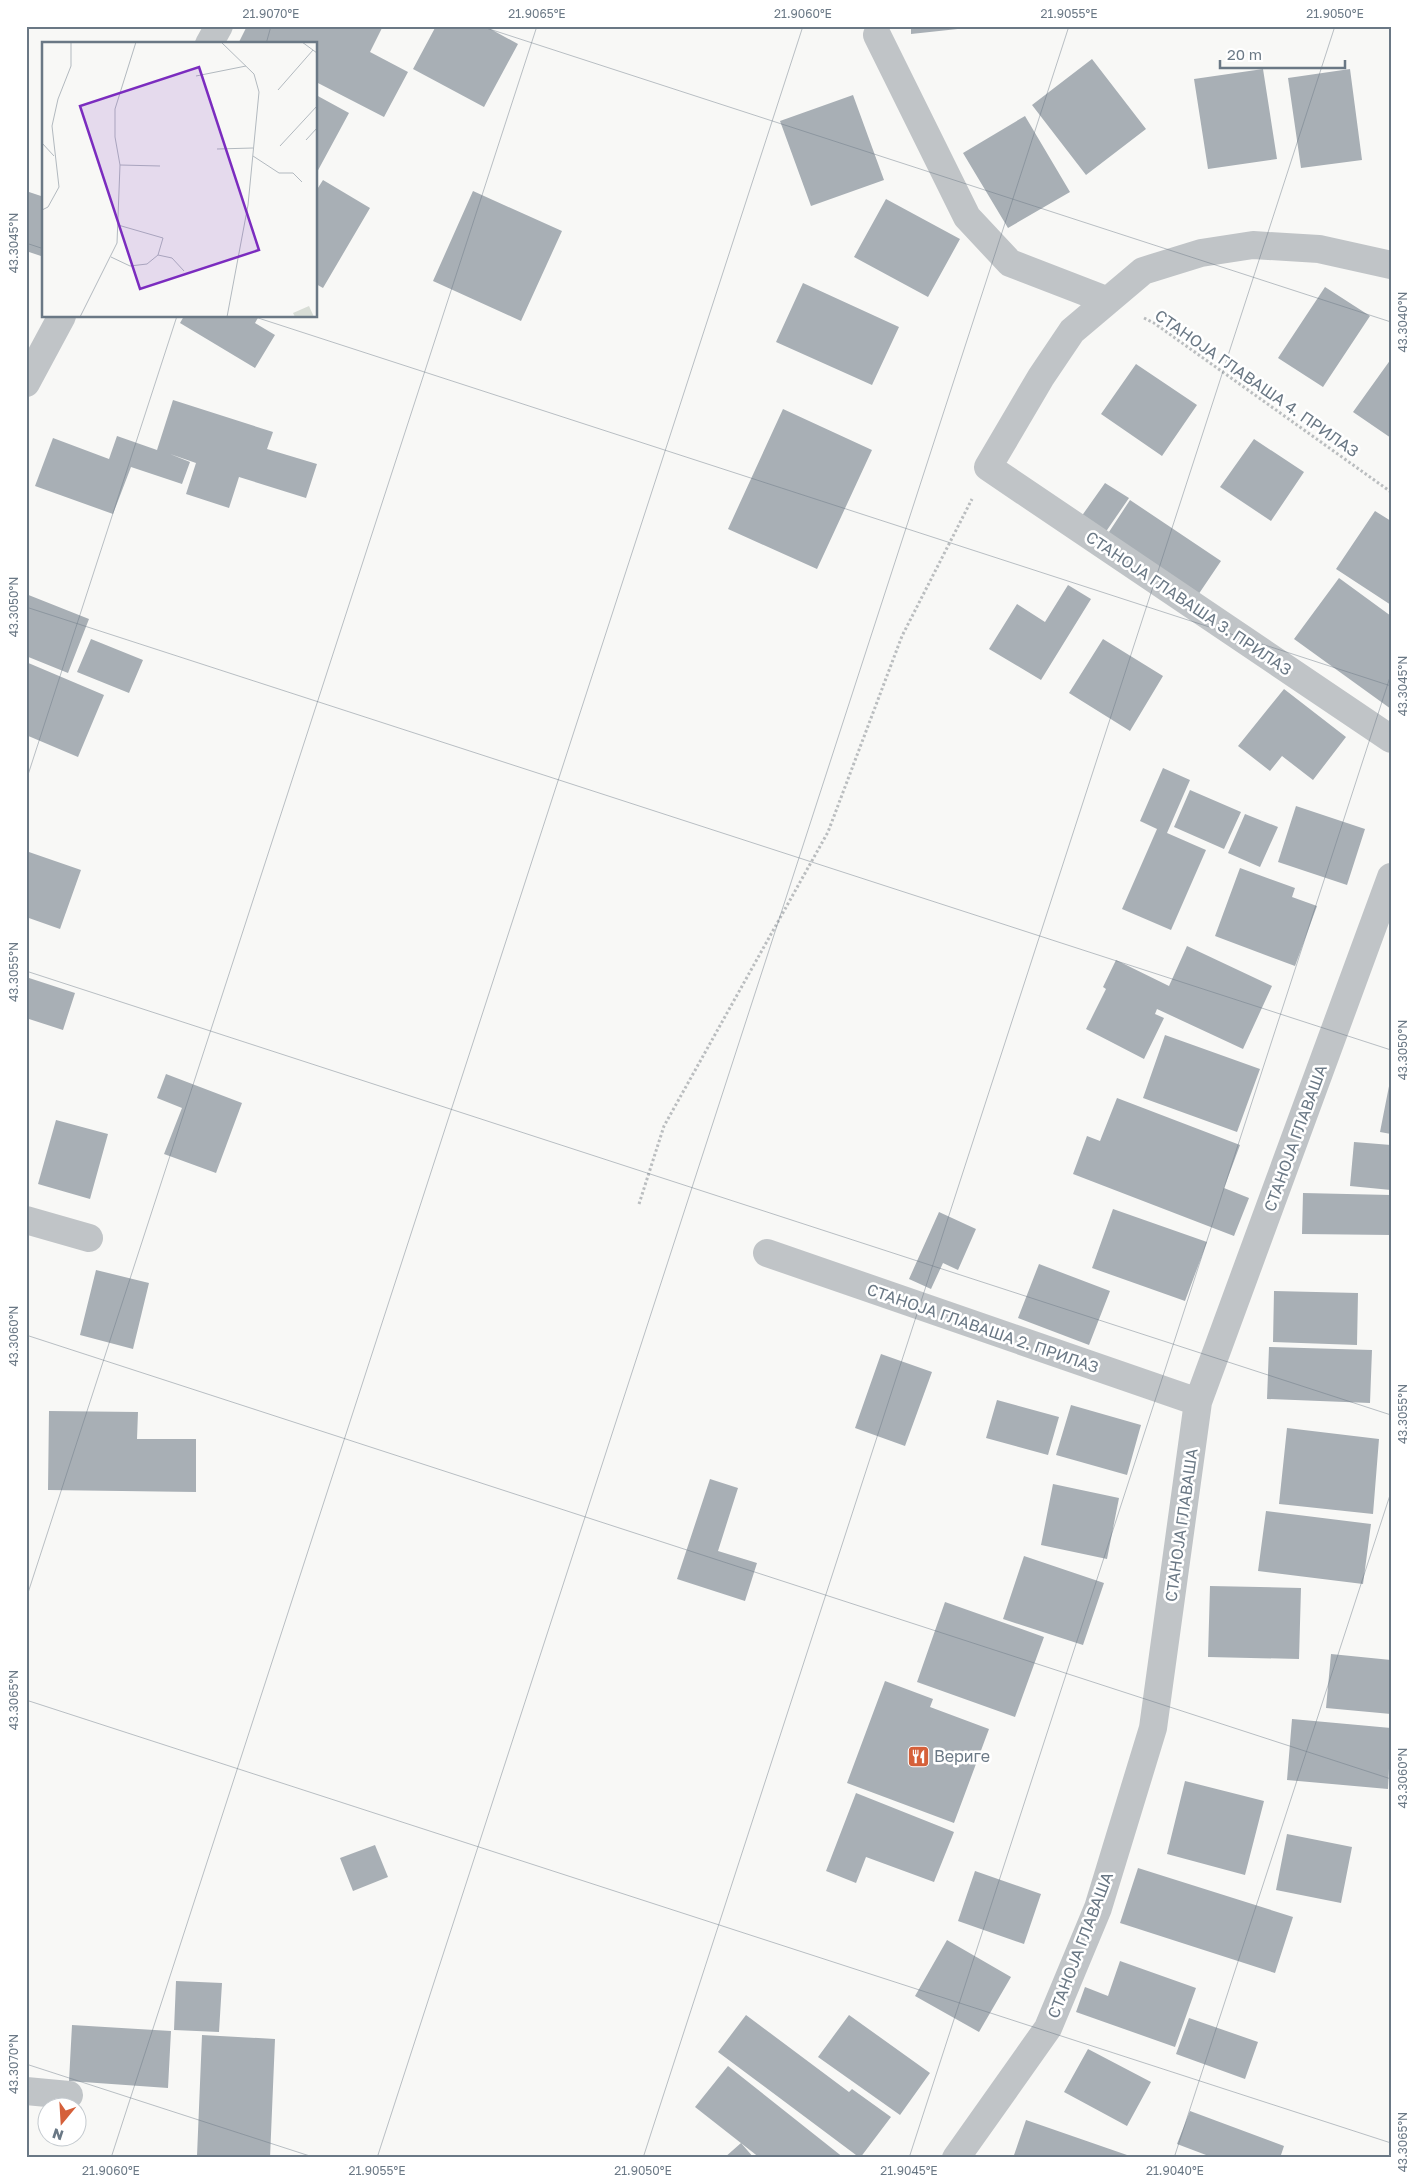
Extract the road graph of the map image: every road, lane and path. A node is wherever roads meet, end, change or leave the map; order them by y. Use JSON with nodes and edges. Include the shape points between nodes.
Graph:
{"nodes":[{"id":1,"x":219,"y":26,"type":"edge"},
{"id":2,"x":876,"y":35,"type":"dead end"},
{"id":3,"x":210,"y":42,"type":"edge"},
{"id":4,"x":1391,"y":265,"type":"edge"},
{"id":5,"x":1106,"y":300,"type":"junction"},
{"id":6,"x":61,"y":318,"type":"edge"},
{"id":7,"x":26,"y":383,"type":"edge"},
{"id":8,"x":988,"y":467,"type":"junction"},
{"id":9,"x":1391,"y":492,"type":"edge"},
{"id":10,"x":1391,"y":739,"type":"edge"},
{"id":11,"x":1391,"y":877,"type":"edge"},
{"id":12,"x":638,"y":1204,"type":"dead end"},
{"id":13,"x":26,"y":1220,"type":"edge"},
{"id":14,"x":89,"y":1238,"type":"dead end"},
{"id":15,"x":767,"y":1254,"type":"dead end"},
{"id":16,"x":1198,"y":1402,"type":"junction"},
{"id":17,"x":26,"y":2091,"type":"edge"},
{"id":18,"x":69,"y":2095,"type":"dead end"},
{"id":19,"x":956,"y":2158,"type":"edge"}],
"edges":[{"from":1,"to":3,"type":"street"},
{"from":2,"to":5,"type":"street","via":[[968,217],[1010,263]]},
{"from":4,"to":5,"type":"street","via":[[1319,249],[1253,245],[1201,253],[1143,271]]},
{"from":5,"to":8,"type":"street","via":[[1072,331]]},
{"from":5,"to":9,"type":"path","name":"СТАНОЈА ГЛАВАША 4. ПРИЛАЗ","via":[[1154,323]]},
{"from":6,"to":7,"type":"street"},
{"from":8,"to":10,"type":"street","name":"СТАНОЈА ГЛАВАША 3. ПРИЛАЗ"},
{"from":8,"to":12,"type":"path","via":[[902,636],[828,832],[664,1126]]},
{"from":11,"to":16,"type":"street","name":"СТАНОЈА ГЛАВАША"},
{"from":13,"to":14,"type":"street"},
{"from":15,"to":16,"type":"street","name":"СТАНОЈА ГЛАВАША 2. ПРИЛАЗ"},
{"from":16,"to":19,"type":"street","name":"СТАНОЈА ГЛАВАША","via":[[1153,1728],[1098,1908],[1048,2028]]},
{"from":17,"to":18,"type":"street"}]}
